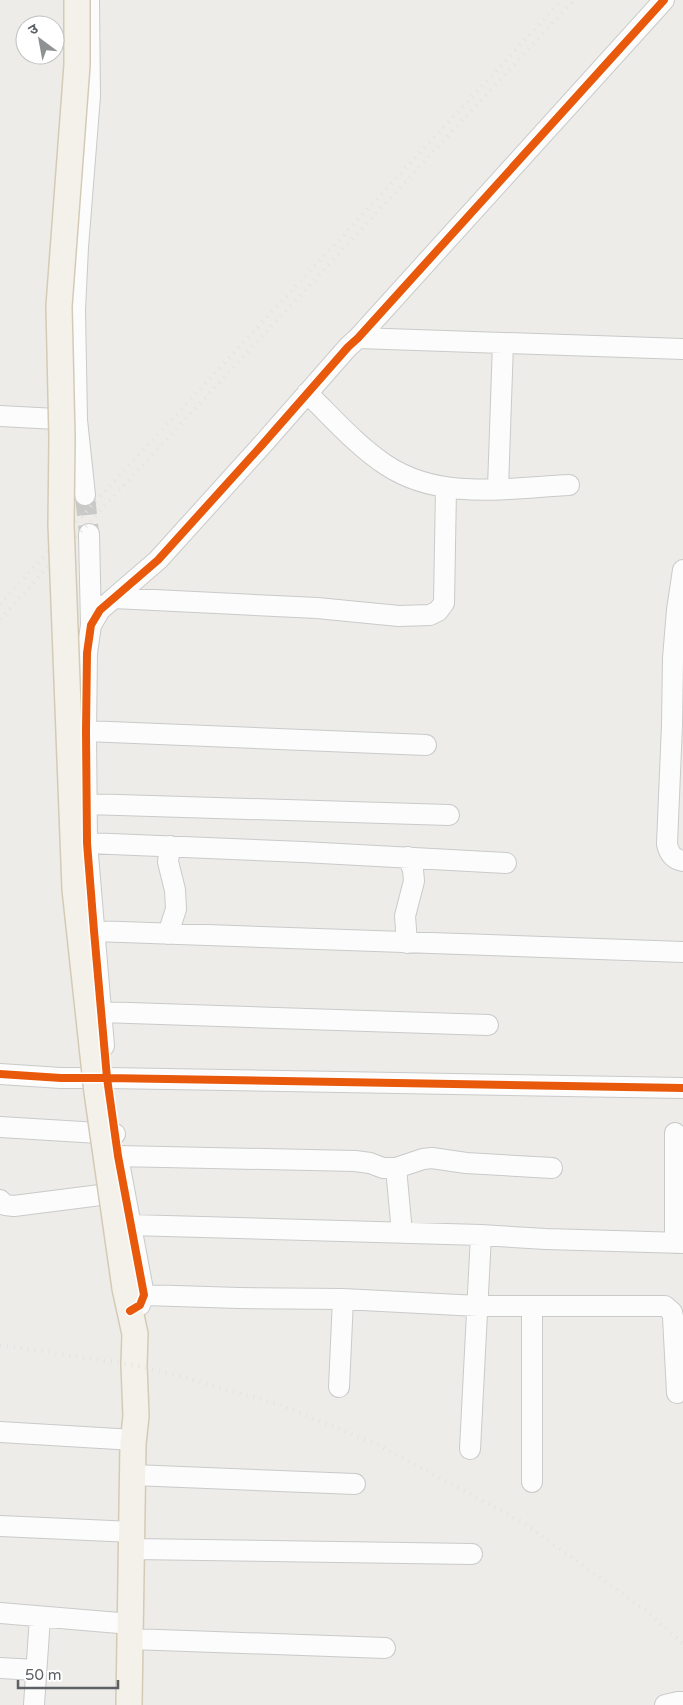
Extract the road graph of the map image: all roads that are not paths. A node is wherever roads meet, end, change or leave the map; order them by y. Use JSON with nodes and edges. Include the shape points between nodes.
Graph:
{"nodes":[{"id":1,"x":77,"y":0,"type":"edge"},
{"id":2,"x":90,"y":0,"type":"edge"},
{"id":3,"x":664,"y":0,"type":"edge"},
{"id":4,"x":358,"y":338,"type":"junction"},
{"id":5,"x":503,"y":343,"type":"junction"},
{"id":6,"x":683,"y":349,"type":"edge"},
{"id":7,"x":307,"y":394,"type":"junction"},
{"id":8,"x":0,"y":416,"type":"edge"},
{"id":9,"x":77,"y":420,"type":"junction"},
{"id":10,"x":569,"y":485,"type":"dead end"},
{"id":11,"x":446,"y":488,"type":"junction"},
{"id":12,"x":498,"y":488,"type":"junction"},
{"id":13,"x":85,"y":495,"type":"tunnel mouth"},
{"id":14,"x":89,"y":534,"type":"tunnel mouth"},
{"id":15,"x":683,"y":570,"type":"edge"},
{"id":16,"x":114,"y":598,"type":"junction"},
{"id":17,"x":91,"y":625,"type":"junction"},
{"id":18,"x":86,"y":731,"type":"junction"},
{"id":19,"x":426,"y":745,"type":"dead end"},
{"id":20,"x":87,"y":804,"type":"junction"},
{"id":21,"x":450,"y":815,"type":"dead end"},
{"id":22,"x":87,"y":843,"type":"junction"},
{"id":23,"x":170,"y":846,"type":"junction"},
{"id":24,"x":408,"y":857,"type":"junction"},
{"id":25,"x":683,"y":861,"type":"edge"},
{"id":26,"x":506,"y":863,"type":"dead end"},
{"id":27,"x":94,"y":931,"type":"junction"},
{"id":28,"x":168,"y":934,"type":"junction"},
{"id":29,"x":407,"y":942,"type":"junction"},
{"id":30,"x":683,"y":952,"type":"edge"},
{"id":31,"x":101,"y":1012,"type":"junction"},
{"id":32,"x":488,"y":1025,"type":"dead end"},
{"id":33,"x":0,"y":1074,"type":"edge"},
{"id":34,"x":107,"y":1078,"type":"junction"},
{"id":35,"x":683,"y":1088,"type":"edge"},
{"id":36,"x":0,"y":1127,"type":"edge"},
{"id":37,"x":675,"y":1133,"type":"dead end"},
{"id":38,"x":115,"y":1134,"type":"junction"},
{"id":39,"x":118,"y":1156,"type":"junction"},
{"id":40,"x":396,"y":1168,"type":"junction"},
{"id":41,"x":552,"y":1168,"type":"dead end"},
{"id":42,"x":124,"y":1192,"type":"junction"},
{"id":43,"x":0,"y":1200,"type":"edge"},
{"id":44,"x":130,"y":1225,"type":"junction"},
{"id":45,"x":402,"y":1233,"type":"junction"},
{"id":46,"x":482,"y":1235,"type":"junction"},
{"id":47,"x":679,"y":1243,"type":"edge"},
{"id":48,"x":133,"y":1298,"type":"junction"},
{"id":49,"x":343,"y":1300,"type":"junction"},
{"id":50,"x":478,"y":1306,"type":"junction"},
{"id":51,"x":532,"y":1306,"type":"junction"},
{"id":52,"x":339,"y":1387,"type":"dead end"},
{"id":53,"x":678,"y":1394,"type":"dead end"},
{"id":54,"x":0,"y":1432,"type":"edge"},
{"id":55,"x":134,"y":1440,"type":"junction"},
{"id":56,"x":470,"y":1449,"type":"dead end"},
{"id":57,"x":133,"y":1475,"type":"junction"},
{"id":58,"x":532,"y":1482,"type":"dead end"},
{"id":59,"x":355,"y":1484,"type":"dead end"},
{"id":60,"x":0,"y":1526,"type":"edge"},
{"id":61,"x":133,"y":1541,"type":"junction"},
{"id":62,"x":472,"y":1554,"type":"dead end"},
{"id":63,"x":0,"y":1613,"type":"edge"},
{"id":64,"x":40,"y":1616,"type":"junction"},
{"id":65,"x":131,"y":1632,"type":"junction"},
{"id":66,"x":386,"y":1648,"type":"dead end"},
{"id":67,"x":0,"y":1668,"type":"edge"},
{"id":68,"x":36,"y":1670,"type":"junction"},
{"id":69,"x":683,"y":1702,"type":"edge"},
{"id":70,"x":34,"y":1705,"type":"edge"},
{"id":71,"x":129,"y":1705,"type":"edge"},
{"id":72,"x":665,"y":1705,"type":"edge"}],
"edges":[{"from":1,"to":48,"type":"main road","bridge":true,"via":[[77,65],[59,306],[62,554],[75,889],[97,1092]]},
{"from":2,"to":9,"type":"street","via":[[90,96],[75,310]]},
{"from":3,"to":4,"type":"street"},
{"from":4,"to":5,"type":"street"},
{"from":4,"to":7,"type":"street"},
{"from":5,"to":6,"type":"street"},
{"from":5,"to":12,"type":"street"},
{"from":7,"to":11,"type":"street","via":[[387,466],[418,482]]},
{"from":7,"to":16,"type":"street","via":[[158,560]]},
{"from":8,"to":9,"type":"street"},
{"from":9,"to":13,"type":"street"},
{"from":10,"to":12,"type":"street"},
{"from":11,"to":12,"type":"street"},
{"from":11,"to":16,"type":"street","via":[[444,603],[430,615],[399,616],[318,608]]},
{"from":14,"to":17,"type":"street"},
{"from":15,"to":25,"type":"street","via":[[673,658],[667,844],[674,858]]},
{"from":16,"to":17,"type":"street","via":[[100,610]]},
{"from":17,"to":18,"type":"street","via":[[87,653]]},
{"from":18,"to":19,"type":"street"},
{"from":18,"to":20,"type":"street"},
{"from":20,"to":21,"type":"street"},
{"from":20,"to":22,"type":"street"},
{"from":22,"to":23,"type":"street"},
{"from":22,"to":27,"type":"street"},
{"from":23,"to":24,"type":"street"},
{"from":23,"to":28,"type":"street","via":[[168,862],[176,909]]},
{"from":24,"to":26,"type":"street"},
{"from":24,"to":29,"type":"street","via":[[414,881],[405,916]]},
{"from":27,"to":28,"type":"street"},
{"from":27,"to":31,"type":"street"},
{"from":28,"to":29,"type":"street"},
{"from":29,"to":30,"type":"street"},
{"from":31,"to":32,"type":"street"},
{"from":31,"to":34,"type":"street"},
{"from":33,"to":34,"type":"street"},
{"from":34,"to":35,"type":"street"},
{"from":34,"to":38,"type":"street"},
{"from":36,"to":38,"type":"street"},
{"from":37,"to":47,"type":"street"},
{"from":38,"to":39,"type":"street"},
{"from":39,"to":40,"type":"street","via":[[355,1161]]},
{"from":39,"to":42,"type":"street"},
{"from":40,"to":41,"type":"street","via":[[432,1158]]},
{"from":40,"to":45,"type":"street"},
{"from":42,"to":43,"type":"street","via":[[14,1206],[5,1205]]},
{"from":42,"to":44,"type":"street"},
{"from":44,"to":45,"type":"street"},
{"from":44,"to":48,"type":"street"},
{"from":45,"to":46,"type":"street"},
{"from":46,"to":47,"type":"street"},
{"from":46,"to":50,"type":"street"},
{"from":48,"to":49,"type":"street"},
{"from":48,"to":55,"type":"main road"},
{"from":49,"to":50,"type":"street"},
{"from":49,"to":52,"type":"street"},
{"from":50,"to":51,"type":"street"},
{"from":50,"to":56,"type":"street"},
{"from":51,"to":53,"type":"street","via":[[669,1308],[673,1317]]},
{"from":51,"to":58,"type":"street"},
{"from":54,"to":55,"type":"street"},
{"from":55,"to":57,"type":"main road"},
{"from":57,"to":59,"type":"street"},
{"from":57,"to":61,"type":"main road"},
{"from":60,"to":61,"type":"street"},
{"from":61,"to":62,"type":"street"},
{"from":61,"to":65,"type":"main road"},
{"from":63,"to":64,"type":"street"},
{"from":64,"to":65,"type":"street"},
{"from":64,"to":68,"type":"street"},
{"from":65,"to":66,"type":"street"},
{"from":65,"to":71,"type":"main road"},
{"from":67,"to":68,"type":"street"},
{"from":68,"to":70,"type":"street"},
{"from":69,"to":72,"type":"street"}]}
